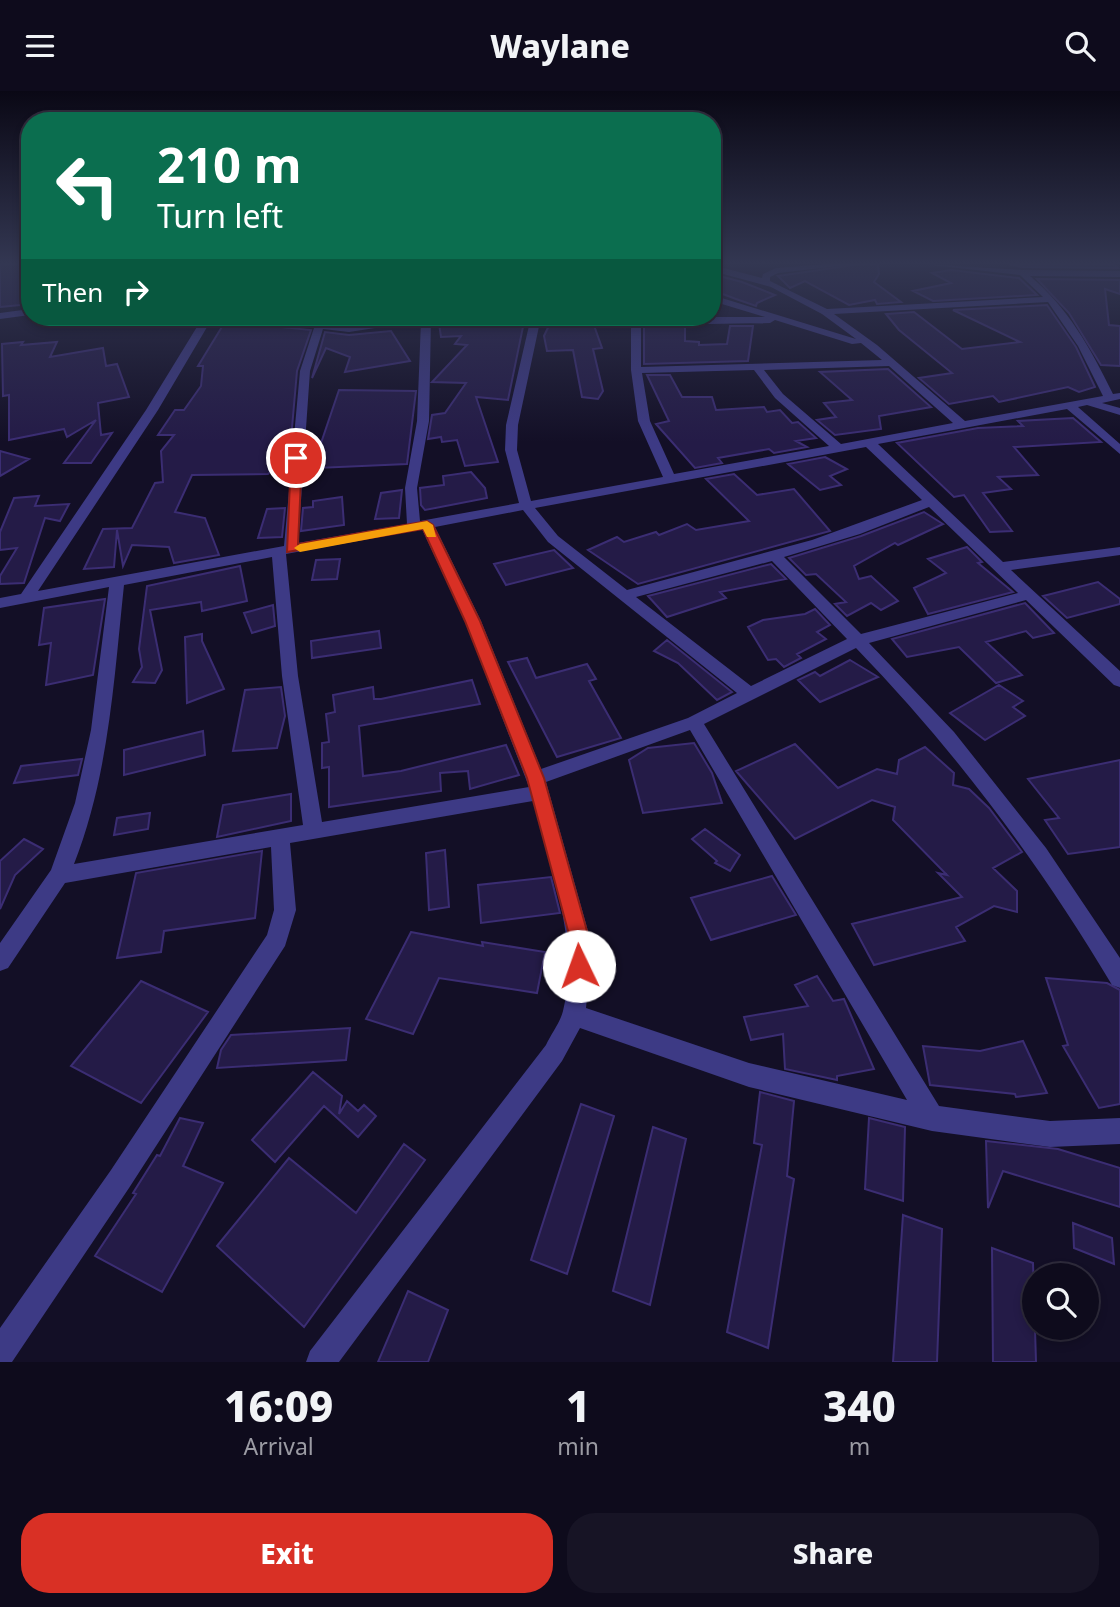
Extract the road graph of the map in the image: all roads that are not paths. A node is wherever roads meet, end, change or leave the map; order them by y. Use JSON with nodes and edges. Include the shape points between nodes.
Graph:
{"nodes":[{"id":1,"x":799,"y":323,"type":"edge"},
{"id":2,"x":840,"y":323,"type":"edge"},
{"id":3,"x":1070,"y":323,"type":"edge"},
{"id":4,"x":203,"y":326,"type":"edge"},
{"id":5,"x":311,"y":326,"type":"edge"},
{"id":6,"x":378,"y":326,"type":"edge"},
{"id":7,"x":428,"y":326,"type":"edge"},
{"id":8,"x":534,"y":326,"type":"edge"},
{"id":9,"x":636,"y":326,"type":"edge"},
{"id":10,"x":319,"y":327,"type":"junction"},
{"id":11,"x":873,"y":348,"type":"junction"},
{"id":12,"x":890,"y":363,"type":"junction"},
{"id":13,"x":757,"y":367,"type":"junction"},
{"id":14,"x":636,"y":370,"type":"junction"},
{"id":15,"x":1115,"y":397,"type":"edge"},
{"id":16,"x":1088,"y":403,"type":"junction"},
{"id":17,"x":1070,"y":406,"type":"junction"},
{"id":18,"x":1120,"y":412,"type":"edge"},
{"id":19,"x":962,"y":425,"type":"junction"},
{"id":20,"x":868,"y":442,"type":"junction"},
{"id":21,"x":838,"y":448,"type":"junction"},
{"id":22,"x":1120,"y":450,"type":"edge"},
{"id":23,"x":670,"y":479,"type":"junction"},
{"id":24,"x":931,"y":501,"type":"junction"},
{"id":25,"x":526,"y":506,"type":"junction"},
{"id":26,"x":420,"y":526,"type":"junction"},
{"id":27,"x":285,"y":550,"type":"junction"},
{"id":28,"x":1120,"y":551,"type":"edge"},
{"id":29,"x":776,"y":557,"type":"junction"},
{"id":30,"x":1000,"y":567,"type":"junction"},
{"id":31,"x":117,"y":582,"type":"junction"},
{"id":32,"x":1029,"y":595,"type":"junction"},
{"id":33,"x":622,"y":596,"type":"junction"},
{"id":34,"x":26,"y":598,"type":"junction"},
{"id":35,"x":0,"y":603,"type":"edge"},
{"id":36,"x":856,"y":641,"type":"junction"},
{"id":37,"x":1120,"y":681,"type":"edge"},
{"id":38,"x":751,"y":695,"type":"junction"},
{"id":39,"x":694,"y":722,"type":"junction"},
{"id":40,"x":538,"y":785,"type":"junction"},
{"id":41,"x":313,"y":829,"type":"junction"},
{"id":42,"x":280,"y":836,"type":"junction"},
{"id":43,"x":59,"y":875,"type":"junction"},
{"id":44,"x":0,"y":961,"type":"edge"},
{"id":45,"x":1120,"y":978,"type":"edge"},
{"id":46,"x":574,"y":1015,"type":"junction"},
{"id":47,"x":932,"y":1118,"type":"junction"},
{"id":48,"x":1120,"y":1131,"type":"edge"},
{"id":49,"x":0,"y":1354,"type":"edge"},
{"id":50,"x":321,"y":1362,"type":"edge"}],
"edges":[{"from":1,"to":11,"type":"street"},
{"from":2,"to":11,"type":"street"},
{"from":3,"to":15,"type":"street"},
{"from":4,"to":34,"type":"street"},
{"from":5,"to":10,"type":"street"},
{"from":6,"to":10,"type":"street"},
{"from":7,"to":26,"type":"street","via":[[423,421],[411,488]]},
{"from":8,"to":25,"type":"street","via":[[512,425],[511,450]]},
{"from":9,"to":14,"type":"street"},
{"from":10,"to":27,"type":"street","via":[[304,372]]},
{"from":11,"to":12,"type":"street"},
{"from":12,"to":13,"type":"street"},
{"from":12,"to":19,"type":"street"},
{"from":13,"to":14,"type":"street"},
{"from":13,"to":21,"type":"street","via":[[779,396]]},
{"from":14,"to":23,"type":"street","via":[[644,421]]},
{"from":15,"to":16,"type":"street"},
{"from":16,"to":17,"type":"street"},
{"from":16,"to":18,"type":"street"},
{"from":17,"to":19,"type":"street"},
{"from":17,"to":22,"type":"street"},
{"from":19,"to":20,"type":"street"},
{"from":20,"to":21,"type":"street"},
{"from":20,"to":24,"type":"street"},
{"from":21,"to":23,"type":"street"},
{"from":23,"to":25,"type":"street"},
{"from":24,"to":29,"type":"street","via":[[875,526]]},
{"from":24,"to":30,"type":"street"},
{"from":25,"to":26,"type":"street"},
{"from":25,"to":33,"type":"street","via":[[553,539]]},
{"from":26,"to":27,"type":"street"},
{"from":26,"to":40,"type":"street","via":[[472,621]]},
{"from":27,"to":31,"type":"street"},
{"from":27,"to":41,"type":"street","via":[[290,676]]},
{"from":28,"to":30,"type":"street"},
{"from":29,"to":33,"type":"street"},
{"from":29,"to":36,"type":"street"},
{"from":30,"to":32,"type":"street"},
{"from":31,"to":34,"type":"street"},
{"from":31,"to":43,"type":"street","via":[[93,772],[77,832]]},
{"from":32,"to":36,"type":"street"},
{"from":32,"to":37,"type":"street"},
{"from":33,"to":38,"type":"street"},
{"from":34,"to":35,"type":"street"},
{"from":36,"to":38,"type":"street"},
{"from":36,"to":45,"type":"street","via":[[946,735],[1026,833]]},
{"from":38,"to":39,"type":"street"},
{"from":39,"to":40,"type":"street"},
{"from":39,"to":47,"type":"street"},
{"from":40,"to":41,"type":"street"},
{"from":40,"to":46,"type":"street","via":[[577,931]]},
{"from":41,"to":42,"type":"street"},
{"from":42,"to":43,"type":"street"},
{"from":42,"to":49,"type":"street","via":[[285,910],[277,939]]},
{"from":43,"to":44,"type":"street"},
{"from":46,"to":47,"type":"street","via":[[749,1075]]},
{"from":46,"to":50,"type":"street","via":[[554,1053]]},
{"from":47,"to":48,"type":"street","via":[[1050,1134]]}]}
